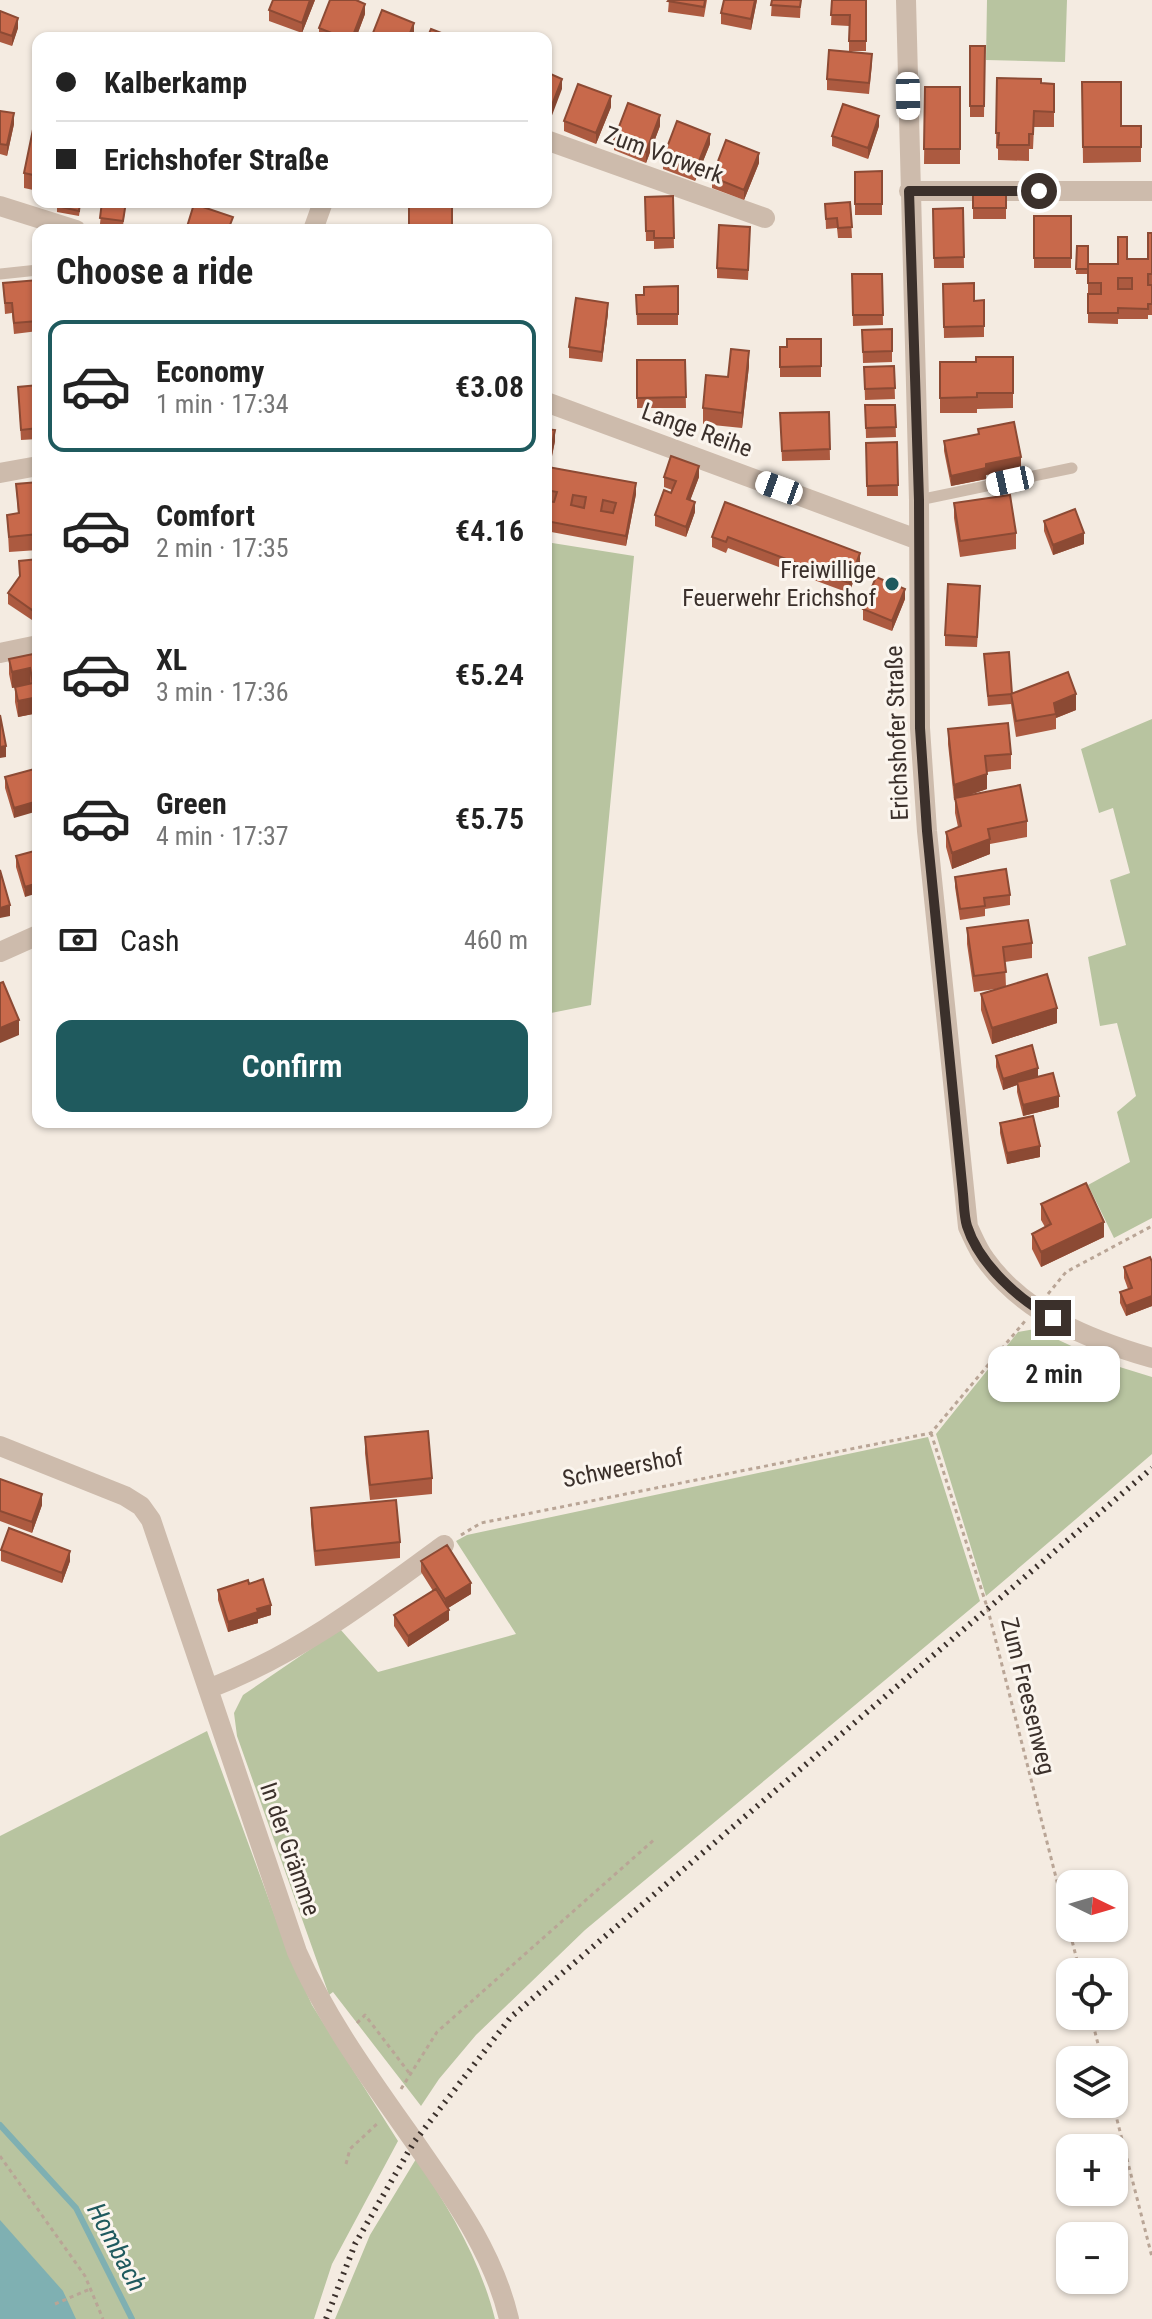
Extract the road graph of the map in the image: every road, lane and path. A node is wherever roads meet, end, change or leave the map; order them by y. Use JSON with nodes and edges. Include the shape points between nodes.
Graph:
{"nodes":[{"id":1,"x":906,"y":0,"type":"edge"},
{"id":2,"x":552,"y":142,"type":"edge"},
{"id":3,"x":909,"y":191,"type":"junction"},
{"id":4,"x":1152,"y":191,"type":"edge"},
{"id":5,"x":0,"y":206,"type":"edge"},
{"id":6,"x":765,"y":218,"type":"dead end"},
{"id":7,"x":57,"y":224,"type":"edge"},
{"id":8,"x":32,"y":271,"type":"edge"},
{"id":9,"x":0,"y":274,"type":"edge"},
{"id":10,"x":552,"y":404,"type":"edge"},
{"id":11,"x":32,"y":467,"type":"edge"},
{"id":12,"x":1072,"y":468,"type":"dead end"},
{"id":13,"x":0,"y":473,"type":"edge"},
{"id":14,"x":919,"y":500,"type":"junction"},
{"id":15,"x":919,"y":540,"type":"junction"},
{"id":16,"x":32,"y":646,"type":"edge"},
{"id":17,"x":0,"y":653,"type":"edge"},
{"id":18,"x":32,"y":938,"type":"edge"},
{"id":19,"x":0,"y":952,"type":"edge"},
{"id":20,"x":1152,"y":1226,"type":"edge"},
{"id":21,"x":1035,"y":1309,"type":"junction"},
{"id":22,"x":1152,"y":1358,"type":"edge"},
{"id":23,"x":931,"y":1433,"type":"junction"},
{"id":24,"x":0,"y":1446,"type":"edge"},
{"id":25,"x":444,"y":1545,"type":"joint"},
{"id":26,"x":208,"y":1689,"type":"junction"},
{"id":27,"x":656,"y":1838,"type":"dead end"},
{"id":28,"x":1076,"y":1958,"type":"edge"},
{"id":29,"x":343,"y":2037,"type":"junction"},
{"id":30,"x":411,"y":2075,"type":"junction"},
{"id":31,"x":391,"y":2107,"type":"junction"},
{"id":32,"x":1117,"y":2118,"type":"edge"},
{"id":33,"x":0,"y":2156,"type":"edge"},
{"id":34,"x":346,"y":2164,"type":"dead end"},
{"id":35,"x":1152,"y":2257,"type":"edge"},
{"id":36,"x":90,"y":2289,"type":"junction"},
{"id":37,"x":55,"y":2304,"type":"dead end"},
{"id":38,"x":103,"y":2319,"type":"edge"},
{"id":39,"x":509,"y":2319,"type":"edge"}],
"edges":[{"from":1,"to":3,"type":"street","name":"Erichshofer Straße"},
{"from":2,"to":6,"type":"street","name":"Zum Vorwerk"},
{"from":3,"to":4,"type":"street"},
{"from":3,"to":14,"type":"street","name":"Erichshofer Straße"},
{"from":5,"to":7,"type":"street"},
{"from":8,"to":9,"type":"lane"},
{"from":10,"to":15,"type":"street","name":"Lange Reihe"},
{"from":11,"to":13,"type":"street"},
{"from":12,"to":14,"type":"lane"},
{"from":14,"to":15,"type":"street","name":"Erichshofer Straße"},
{"from":15,"to":21,"type":"street","name":"Erichshofer Straße","via":[[920,728],[927,831],[968,1227],[985,1260]]},
{"from":16,"to":17,"type":"street"},
{"from":18,"to":19,"type":"street"},
{"from":20,"to":21,"type":"path","via":[[1066,1272]]},
{"from":21,"to":22,"type":"street","name":"Erichshofer Straße","via":[[1070,1328]]},
{"from":21,"to":23,"type":"path"},
{"from":23,"to":25,"type":"path","name":"Schweershof","via":[[481,1523]]},
{"from":23,"to":28,"type":"path","name":"Zum Freesenweg","via":[[988,1610]]},
{"from":24,"to":26,"type":"street","name":"In der Grämme","via":[[141,1506],[151,1520]]},
{"from":25,"to":26,"type":"street","via":[[294,1649]]},
{"from":26,"to":29,"type":"street","name":"In der Grämme","via":[[297,1952]]},
{"from":27,"to":30,"type":"path","via":[[437,2032]]},
{"from":29,"to":30,"type":"path","via":[[365,2015]]},
{"from":29,"to":31,"type":"street","name":"In der Grämme"},
{"from":30,"to":31,"type":"path"},
{"from":31,"to":34,"type":"path","via":[[350,2149]]},
{"from":31,"to":39,"type":"street","name":"In der Grämme","via":[[485,2251]]},
{"from":32,"to":35,"type":"path"},
{"from":33,"to":36,"type":"path"},
{"from":36,"to":37,"type":"path"},
{"from":36,"to":38,"type":"path"}]}
